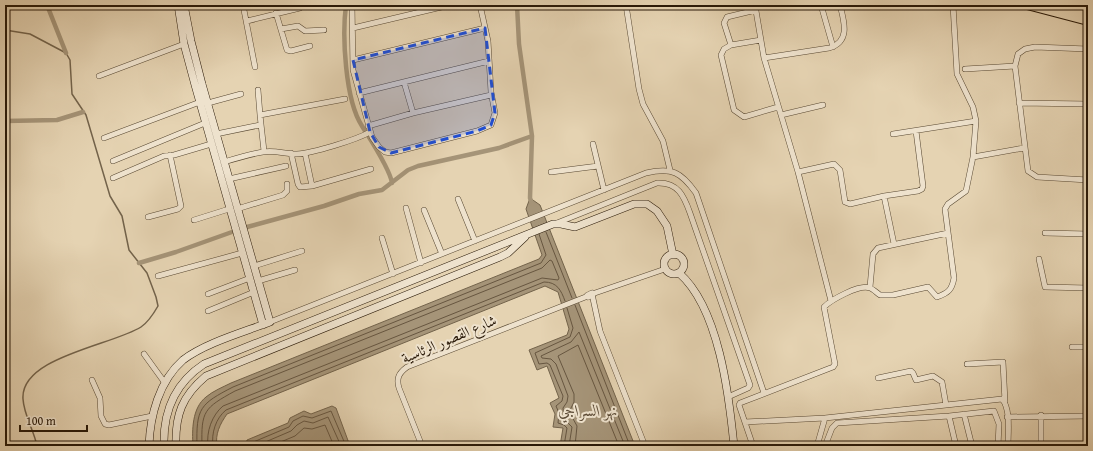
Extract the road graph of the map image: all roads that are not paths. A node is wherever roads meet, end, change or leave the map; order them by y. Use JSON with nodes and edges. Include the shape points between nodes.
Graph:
{"nodes":[{"id":1,"x":178,"y":5,"type":"edge"},
{"id":2,"x":185,"y":5,"type":"edge"},
{"id":3,"x":243,"y":5,"type":"edge"},
{"id":4,"x":352,"y":5,"type":"edge"},
{"id":5,"x":450,"y":5,"type":"edge"},
{"id":6,"x":480,"y":5,"type":"edge"},
{"id":7,"x":626,"y":5,"type":"edge"},
{"id":8,"x":821,"y":5,"type":"edge"},
{"id":9,"x":840,"y":5,"type":"edge"},
{"id":10,"x":953,"y":5,"type":"edge"},
{"id":11,"x":1026,"y":5,"type":"edge"},
{"id":12,"x":1055,"y":5,"type":"edge"},
{"id":13,"x":756,"y":7,"type":"edge"},
{"id":14,"x":1046,"y":7,"type":"edge"},
{"id":15,"x":300,"y":8,"type":"dead end"},
{"id":16,"x":1082,"y":10,"type":"edge"},
{"id":17,"x":276,"y":13,"type":"junction"},
{"id":18,"x":247,"y":21,"type":"junction"},
{"id":19,"x":1088,"y":21,"type":"edge"},
{"id":20,"x":353,"y":28,"type":"junction"},
{"id":21,"x":485,"y":28,"type":"junction"},
{"id":22,"x":281,"y":29,"type":"junction"},
{"id":23,"x":324,"y":30,"type":"dead end"},
{"id":24,"x":761,"y":40,"type":"junction"},
{"id":25,"x":184,"y":44,"type":"junction"},
{"id":26,"x":731,"y":45,"type":"junction"},
{"id":27,"x":310,"y":46,"type":"dead end"},
{"id":28,"x":833,"y":47,"type":"junction"},
{"id":29,"x":1088,"y":49,"type":"edge"},
{"id":30,"x":764,"y":58,"type":"junction"},
{"id":31,"x":353,"y":60,"type":"junction"},
{"id":32,"x":489,"y":61,"type":"junction"},
{"id":33,"x":1015,"y":66,"type":"junction"},
{"id":34,"x":255,"y":67,"type":"dead end"},
{"id":35,"x":965,"y":69,"type":"dead end"},
{"id":36,"x":99,"y":76,"type":"dead end"},
{"id":37,"x":404,"y":82,"type":"junction"},
{"id":38,"x":258,"y":90,"type":"dead end"},
{"id":39,"x":359,"y":93,"type":"junction"},
{"id":40,"x":241,"y":94,"type":"dead end"},
{"id":41,"x":491,"y":95,"type":"junction"},
{"id":42,"x":345,"y":99,"type":"dead end"},
{"id":43,"x":200,"y":102,"type":"junction"},
{"id":44,"x":208,"y":103,"type":"junction"},
{"id":45,"x":1019,"y":103,"type":"junction"},
{"id":46,"x":1088,"y":104,"type":"edge"},
{"id":47,"x":822,"y":105,"type":"dead end"},
{"id":48,"x":778,"y":107,"type":"junction"},
{"id":49,"x":413,"y":113,"type":"junction"},
{"id":50,"x":260,"y":115,"type":"junction"},
{"id":51,"x":781,"y":115,"type":"junction"},
{"id":52,"x":976,"y":121,"type":"junction"},
{"id":53,"x":205,"y":123,"type":"junction"},
{"id":54,"x":260,"y":125,"type":"junction"},
{"id":55,"x":368,"y":131,"type":"junction"},
{"id":56,"x":916,"y":131,"type":"junction"},
{"id":57,"x":216,"y":134,"type":"junction"},
{"id":58,"x":893,"y":134,"type":"dead end"},
{"id":59,"x":104,"y":138,"type":"dead end"},
{"id":60,"x":211,"y":144,"type":"junction"},
{"id":61,"x":593,"y":144,"type":"dead end"},
{"id":62,"x":1024,"y":148,"type":"junction"},
{"id":63,"x":264,"y":151,"type":"junction"},
{"id":64,"x":291,"y":153,"type":"junction"},
{"id":65,"x":305,"y":153,"type":"junction"},
{"id":66,"x":170,"y":155,"type":"junction"},
{"id":67,"x":973,"y":157,"type":"junction"},
{"id":68,"x":113,"y":161,"type":"dead end"},
{"id":69,"x":224,"y":162,"type":"junction"},
{"id":70,"x":286,"y":166,"type":"dead end"},
{"id":71,"x":598,"y":166,"type":"junction"},
{"id":72,"x":371,"y":169,"type":"dead end"},
{"id":73,"x":670,"y":170,"type":"junction"},
{"id":74,"x":552,"y":172,"type":"dead end"},
{"id":75,"x":798,"y":172,"type":"junction"},
{"id":76,"x":113,"y":178,"type":"dead end"},
{"id":77,"x":229,"y":179,"type":"junction"},
{"id":78,"x":1088,"y":180,"type":"edge"},
{"id":79,"x":287,"y":184,"type":"dead end"},
{"id":80,"x":312,"y":186,"type":"junction"},
{"id":81,"x":604,"y":190,"type":"junction"},
{"id":82,"x":884,"y":196,"type":"junction"},
{"id":83,"x":458,"y":199,"type":"dead end"},
{"id":84,"x":406,"y":208,"type":"dead end"},
{"id":85,"x":229,"y":209,"type":"junction"},
{"id":86,"x":237,"y":209,"type":"junction"},
{"id":87,"x":424,"y":210,"type":"dead end"},
{"id":88,"x":148,"y":217,"type":"dead end"},
{"id":89,"x":194,"y":220,"type":"dead end"},
{"id":90,"x":555,"y":224,"type":"junction"},
{"id":91,"x":948,"y":233,"type":"junction"},
{"id":92,"x":1045,"y":233,"type":"dead end"},
{"id":93,"x":530,"y":234,"type":"junction"},
{"id":94,"x":1088,"y":234,"type":"edge"},
{"id":95,"x":382,"y":238,"type":"dead end"},
{"id":96,"x":475,"y":241,"type":"junction"},
{"id":97,"x":894,"y":244,"type":"junction"},
{"id":98,"x":302,"y":251,"type":"dead end"},
{"id":99,"x":242,"y":253,"type":"junction"},
{"id":100,"x":442,"y":254,"type":"junction"},
{"id":101,"x":673,"y":254,"type":"junction"},
{"id":102,"x":1039,"y":259,"type":"dead end"},
{"id":103,"x":421,"y":263,"type":"junction"},
{"id":104,"x":254,"y":266,"type":"junction"},
{"id":105,"x":665,"y":269,"type":"junction"},
{"id":106,"x":295,"y":270,"type":"dead end"},
{"id":107,"x":679,"y":273,"type":"junction"},
{"id":108,"x":393,"y":274,"type":"junction"},
{"id":109,"x":158,"y":276,"type":"dead end"},
{"id":110,"x":250,"y":278,"type":"junction"},
{"id":111,"x":258,"y":281,"type":"junction"},
{"id":112,"x":870,"y":287,"type":"junction"},
{"id":113,"x":1088,"y":288,"type":"edge"},
{"id":114,"x":254,"y":292,"type":"junction"},
{"id":115,"x":208,"y":294,"type":"dead end"},
{"id":116,"x":590,"y":295,"type":"junction"},
{"id":117,"x":831,"y":301,"type":"junction"},
{"id":118,"x":208,"y":311,"type":"dead end"},
{"id":119,"x":267,"y":323,"type":"junction"},
{"id":120,"x":1072,"y":347,"type":"dead end"},
{"id":121,"x":1088,"y":347,"type":"edge"},
{"id":122,"x":144,"y":354,"type":"dead end"},
{"id":123,"x":967,"y":364,"type":"dead end"},
{"id":124,"x":878,"y":378,"type":"dead end"},
{"id":125,"x":92,"y":380,"type":"dead end"},
{"id":126,"x":165,"y":383,"type":"junction"},
{"id":127,"x":764,"y":393,"type":"junction"},
{"id":128,"x":728,"y":397,"type":"junction"},
{"id":129,"x":1005,"y":402,"type":"junction"},
{"id":130,"x":946,"y":405,"type":"junction"},
{"id":131,"x":964,"y":414,"type":"junction"},
{"id":132,"x":1040,"y":415,"type":"junction"},
{"id":133,"x":152,"y":416,"type":"junction"},
{"id":134,"x":949,"y":416,"type":"junction"},
{"id":135,"x":1088,"y":416,"type":"edge"},
{"id":136,"x":1007,"y":417,"type":"junction"},
{"id":137,"x":825,"y":418,"type":"junction"},
{"id":138,"x":745,"y":422,"type":"junction"},
{"id":139,"x":149,"y":446,"type":"edge"},
{"id":140,"x":164,"y":446,"type":"edge"},
{"id":141,"x":176,"y":446,"type":"edge"},
{"id":142,"x":422,"y":446,"type":"edge"},
{"id":143,"x":645,"y":446,"type":"edge"},
{"id":144,"x":734,"y":446,"type":"edge"},
{"id":145,"x":753,"y":446,"type":"edge"},
{"id":146,"x":817,"y":446,"type":"edge"},
{"id":147,"x":825,"y":446,"type":"edge"},
{"id":148,"x":956,"y":446,"type":"edge"},
{"id":149,"x":972,"y":446,"type":"edge"},
{"id":150,"x":998,"y":446,"type":"edge"},
{"id":151,"x":1008,"y":446,"type":"edge"},
{"id":152,"x":1041,"y":446,"type":"edge"}],
"edges":[{"from":1,"to":25,"type":"main road"},
{"from":2,"to":44,"type":"main road","via":[[191,41]]},
{"from":3,"to":18,"type":"street"},
{"from":4,"to":20,"type":"street"},
{"from":5,"to":20,"type":"street"},
{"from":6,"to":21,"type":"street"},
{"from":7,"to":73,"type":"street","via":[[641,96],[663,141]]},
{"from":8,"to":28,"type":"street"},
{"from":9,"to":28,"type":"street","via":[[845,33],[842,40]]},
{"from":10,"to":52,"type":"street","via":[[957,74],[973,107]]},
{"from":11,"to":14,"type":"main road"},
{"from":12,"to":16,"type":"main road"},
{"from":13,"to":24,"type":"street"},
{"from":13,"to":26,"type":"street","via":[[727,17],[724,23]]},
{"from":14,"to":19,"type":"main road"},
{"from":15,"to":17,"type":"street"},
{"from":17,"to":18,"type":"street"},
{"from":17,"to":22,"type":"street"},
{"from":18,"to":34,"type":"street"},
{"from":20,"to":31,"type":"street"},
{"from":21,"to":31,"type":"street"},
{"from":21,"to":32,"type":"street"},
{"from":22,"to":23,"type":"street","via":[[298,26],[305,31]]},
{"from":22,"to":27,"type":"street","via":[[288,50]]},
{"from":24,"to":26,"type":"street"},
{"from":24,"to":30,"type":"street"},
{"from":25,"to":36,"type":"street"},
{"from":25,"to":43,"type":"main road"},
{"from":26,"to":48,"type":"street","via":[[724,49],[721,55],[734,110],[744,117]]},
{"from":28,"to":30,"type":"street"},
{"from":29,"to":33,"type":"street","via":[[1029,48],[1018,54]]},
{"from":30,"to":48,"type":"street"},
{"from":31,"to":39,"type":"street"},
{"from":32,"to":37,"type":"street"},
{"from":32,"to":41,"type":"street"},
{"from":33,"to":35,"type":"street"},
{"from":33,"to":45,"type":"street"},
{"from":37,"to":39,"type":"street"},
{"from":37,"to":49,"type":"street"},
{"from":38,"to":50,"type":"street"},
{"from":39,"to":55,"type":"street"},
{"from":40,"to":44,"type":"street"},
{"from":41,"to":49,"type":"street"},
{"from":41,"to":55,"type":"street","via":[[495,113],[491,125],[482,130],[391,153],[379,147]]},
{"from":42,"to":50,"type":"street"},
{"from":43,"to":53,"type":"main road"},
{"from":43,"to":59,"type":"street"},
{"from":44,"to":57,"type":"main road"},
{"from":45,"to":46,"type":"street"},
{"from":45,"to":62,"type":"street"},
{"from":47,"to":51,"type":"street"},
{"from":48,"to":51,"type":"street"},
{"from":49,"to":55,"type":"street"},
{"from":50,"to":54,"type":"street"},
{"from":51,"to":75,"type":"street"},
{"from":52,"to":56,"type":"street"},
{"from":52,"to":67,"type":"street"},
{"from":53,"to":60,"type":"main road"},
{"from":53,"to":68,"type":"street"},
{"from":54,"to":57,"type":"street"},
{"from":54,"to":63,"type":"street"},
{"from":55,"to":65,"type":"street"},
{"from":56,"to":58,"type":"street"},
{"from":56,"to":82,"type":"street","via":[[922,189]]},
{"from":57,"to":69,"type":"main road"},
{"from":60,"to":66,"type":"street"},
{"from":60,"to":85,"type":"main road"},
{"from":61,"to":71,"type":"street"},
{"from":62,"to":67,"type":"street"},
{"from":62,"to":78,"type":"street","via":[[1028,171],[1034,176]]},
{"from":63,"to":64,"type":"street"},
{"from":63,"to":69,"type":"street"},
{"from":64,"to":65,"type":"street"},
{"from":64,"to":80,"type":"street","via":[[298,184],[300,187]]},
{"from":65,"to":80,"type":"street"},
{"from":66,"to":76,"type":"street"},
{"from":66,"to":88,"type":"street","via":[[181,206]]},
{"from":67,"to":91,"type":"street","via":[[966,191],[945,209]]},
{"from":69,"to":77,"type":"main road"},
{"from":70,"to":77,"type":"street"},
{"from":71,"to":74,"type":"street"},
{"from":71,"to":81,"type":"street"},
{"from":72,"to":80,"type":"street"},
{"from":73,"to":81,"type":"street","via":[[646,173]]},
{"from":73,"to":127,"type":"street","via":[[687,181],[696,193]]},
{"from":75,"to":82,"type":"street","via":[[834,164],[840,170],[845,202]]},
{"from":75,"to":117,"type":"street"},
{"from":77,"to":86,"type":"main road"},
{"from":79,"to":86,"type":"street","via":[[287,191],[283,195]]},
{"from":81,"to":96,"type":"street"},
{"from":82,"to":97,"type":"street"},
{"from":83,"to":96,"type":"street"},
{"from":84,"to":103,"type":"street"},
{"from":85,"to":89,"type":"street"},
{"from":85,"to":99,"type":"main road"},
{"from":86,"to":104,"type":"main road"},
{"from":87,"to":100,"type":"street"},
{"from":90,"to":93,"type":"main road"},
{"from":90,"to":101,"type":"main road","via":[[575,227],[634,204],[647,204],[657,211],[667,226]]},
{"from":90,"to":128,"type":"street","via":[[657,183],[672,185],[679,189],[690,213],[750,385]]},
{"from":91,"to":97,"type":"street"},
{"from":91,"to":112,"type":"street","via":[[954,278],[953,287],[948,293],[937,297],[928,287],[880,295]]},
{"from":92,"to":94,"type":"street"},
{"from":93,"to":140,"type":"main road","via":[[204,364],[193,371],[175,393],[165,422]]},
{"from":93,"to":141,"type":"main road","via":[[500,257],[206,376],[193,387],[180,410],[175,430]]},
{"from":95,"to":108,"type":"street"},
{"from":96,"to":100,"type":"street"},
{"from":97,"to":112,"type":"street","via":[[874,250]]},
{"from":98,"to":104,"type":"street"},
{"from":99,"to":109,"type":"street"},
{"from":99,"to":110,"type":"main road"},
{"from":100,"to":103,"type":"street"},
{"from":101,"to":105,"type":"main road","via":[[665,260]]},
{"from":101,"to":107,"type":"main road","via":[[683,261],[683,268]]},
{"from":102,"to":113,"type":"street","via":[[1045,287]]},
{"from":103,"to":108,"type":"street"},
{"from":104,"to":111,"type":"main road"},
{"from":105,"to":107,"type":"main road","via":[[673,274]]},
{"from":105,"to":116,"type":"street"},
{"from":106,"to":111,"type":"street"},
{"from":107,"to":128,"type":"main road","via":[[693,286],[708,317],[723,368]]},
{"from":108,"to":119,"type":"street"},
{"from":110,"to":114,"type":"main road"},
{"from":110,"to":115,"type":"street"},
{"from":111,"to":119,"type":"main road"},
{"from":112,"to":117,"type":"street","via":[[861,287]]},
{"from":114,"to":118,"type":"street"},
{"from":114,"to":119,"type":"main road"},
{"from":116,"to":142,"type":"street","name":"شارع القصور الرئاسية","via":[[407,367],[400,372],[397,382]]},
{"from":116,"to":143,"type":"street","via":[[600,330]]},
{"from":117,"to":127,"type":"street","via":[[824,307],[832,340],[835,364],[833,367]]},
{"from":119,"to":126,"type":"main road","via":[[193,354],[183,360]]},
{"from":120,"to":121,"type":"street"},
{"from":122,"to":126,"type":"street"},
{"from":123,"to":129,"type":"street","via":[[1003,362]]},
{"from":124,"to":130,"type":"street","via":[[911,371],[916,380],[933,376],[942,382]]},
{"from":125,"to":133,"type":"street","via":[[100,398],[101,416],[105,424]]},
{"from":126,"to":133,"type":"main road"},
{"from":127,"to":138,"type":"street","via":[[740,403]]},
{"from":128,"to":144,"type":"main road"},
{"from":129,"to":130,"type":"street","via":[[1002,399]]},
{"from":129,"to":136,"type":"street"},
{"from":130,"to":137,"type":"street"},
{"from":131,"to":134,"type":"street"},
{"from":131,"to":149,"type":"street"},
{"from":131,"to":150,"type":"street","via":[[994,411],[999,424]]},
{"from":132,"to":135,"type":"street"},
{"from":132,"to":136,"type":"street"},
{"from":132,"to":152,"type":"street"},
{"from":133,"to":139,"type":"main road"},
{"from":134,"to":147,"type":"street","via":[[838,423],[832,428]]},
{"from":134,"to":148,"type":"street"},
{"from":136,"to":151,"type":"street"},
{"from":137,"to":138,"type":"street"},
{"from":137,"to":146,"type":"street"},
{"from":138,"to":145,"type":"street"}]}
